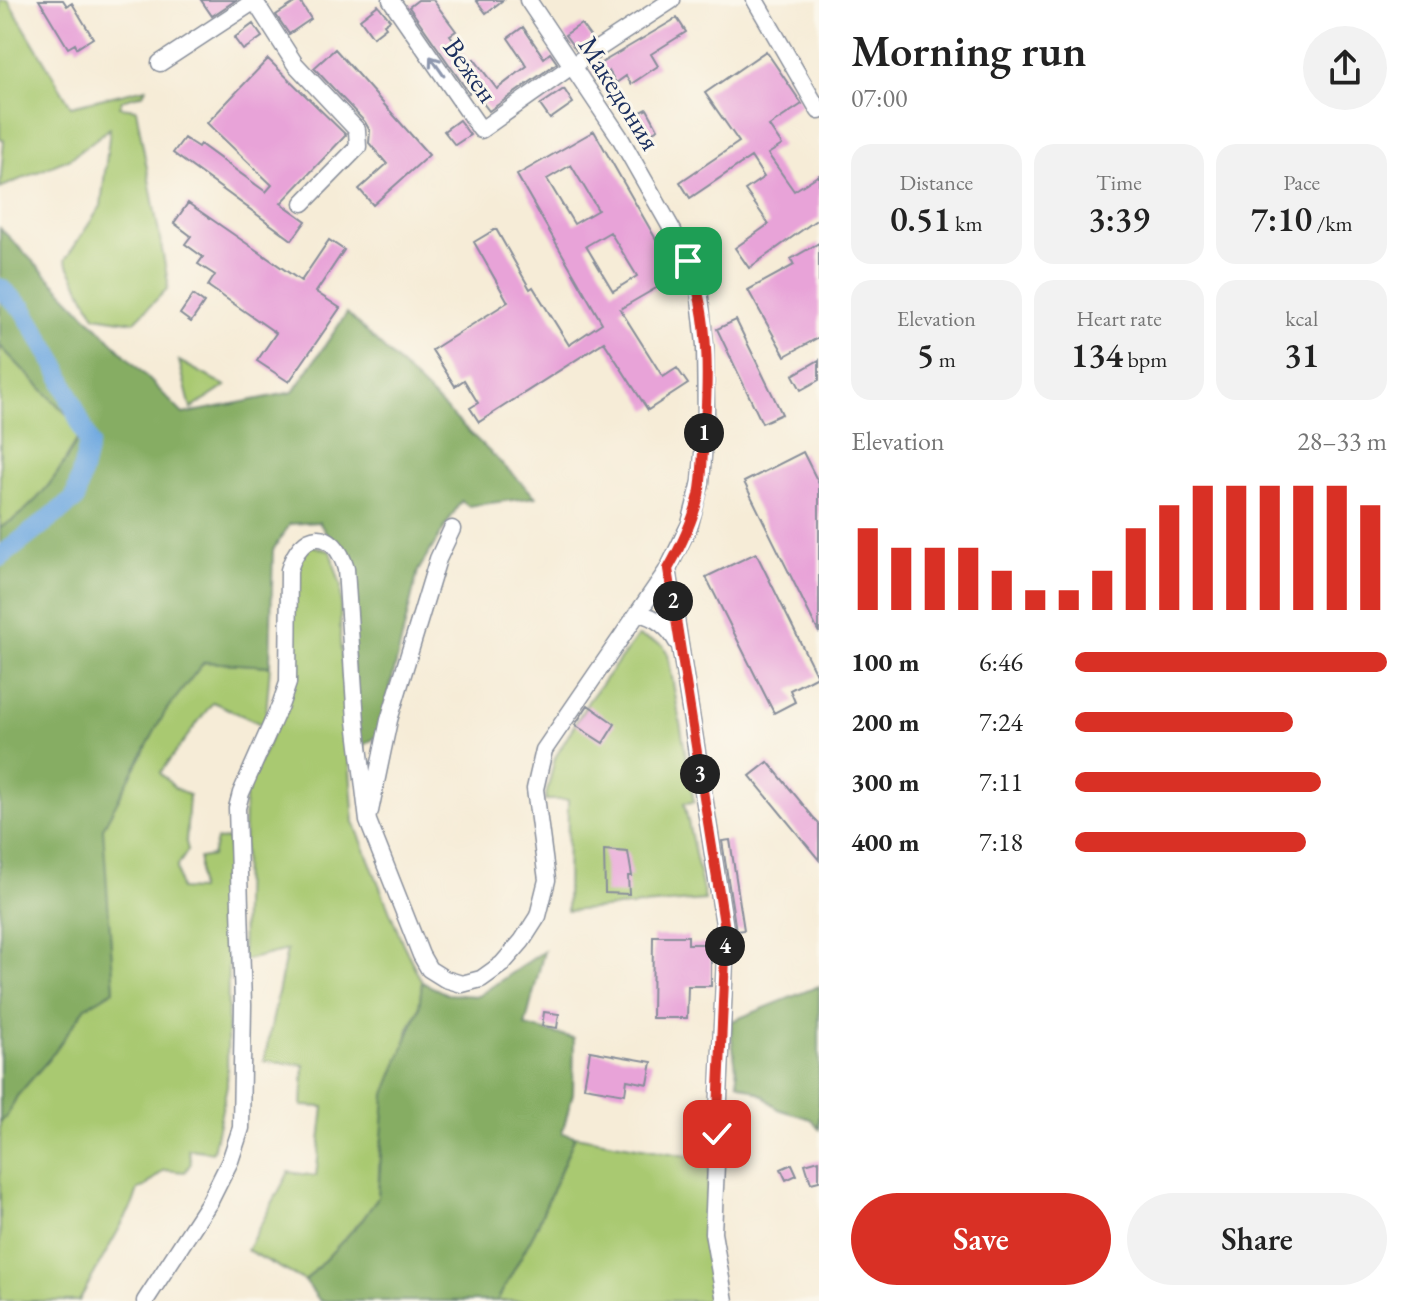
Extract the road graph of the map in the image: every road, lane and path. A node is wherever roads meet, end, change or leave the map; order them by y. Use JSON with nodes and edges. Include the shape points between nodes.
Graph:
{"nodes":[{"id":1,"x":255,"y":0,"type":"edge"},
{"id":2,"x":391,"y":0,"type":"edge"},
{"id":3,"x":528,"y":0,"type":"edge"},
{"id":4,"x":672,"y":0,"type":"edge"},
{"id":5,"x":755,"y":0,"type":"edge"},
{"id":6,"x":160,"y":63,"type":"dead end"},
{"id":7,"x":573,"y":65,"type":"junction"},
{"id":8,"x":819,"y":111,"type":"edge"},
{"id":9,"x":303,"y":203,"type":"dead end"},
{"id":10,"x":452,"y":529,"type":"dead end"},
{"id":11,"x":668,"y":569,"type":"junction"},
{"id":12,"x":638,"y":613,"type":"junction"},
{"id":13,"x":680,"y":648,"type":"junction"},
{"id":14,"x":368,"y":821,"type":"junction"},
{"id":15,"x":145,"y":1301,"type":"edge"},
{"id":16,"x":725,"y":1301,"type":"edge"}],
"edges":[{"from":1,"to":6,"type":"street"},
{"from":1,"to":9,"type":"street","via":[[295,64],[357,130],[358,147]]},
{"from":7,"to":2,"type":"street","name":"Вежен","one_way":true,"via":[[481,130]]},
{"from":3,"to":7,"type":"street","name":"Македония"},
{"from":4,"to":7,"type":"street"},
{"from":5,"to":8,"type":"street"},
{"from":7,"to":11,"type":"street","name":"Македония","via":[[665,216],[699,288],[706,415],[698,496]]},
{"from":10,"to":14,"type":"street","via":[[389,720]]},
{"from":11,"to":12,"type":"street","name":"Македония"},
{"from":11,"to":13,"type":"street"},
{"from":12,"to":13,"type":"street","via":[[665,626]]},
{"from":12,"to":14,"type":"street","name":"Македония","via":[[544,750],[535,789],[545,896],[538,916],[502,964],[481,979],[462,984],[429,969]]},
{"from":13,"to":16,"type":"street","via":[[726,936],[713,1233]]},
{"from":14,"to":15,"type":"street","via":[[346,569],[335,545],[313,538],[302,543],[289,570],[288,683],[237,808],[241,1128],[210,1201]]}]}
